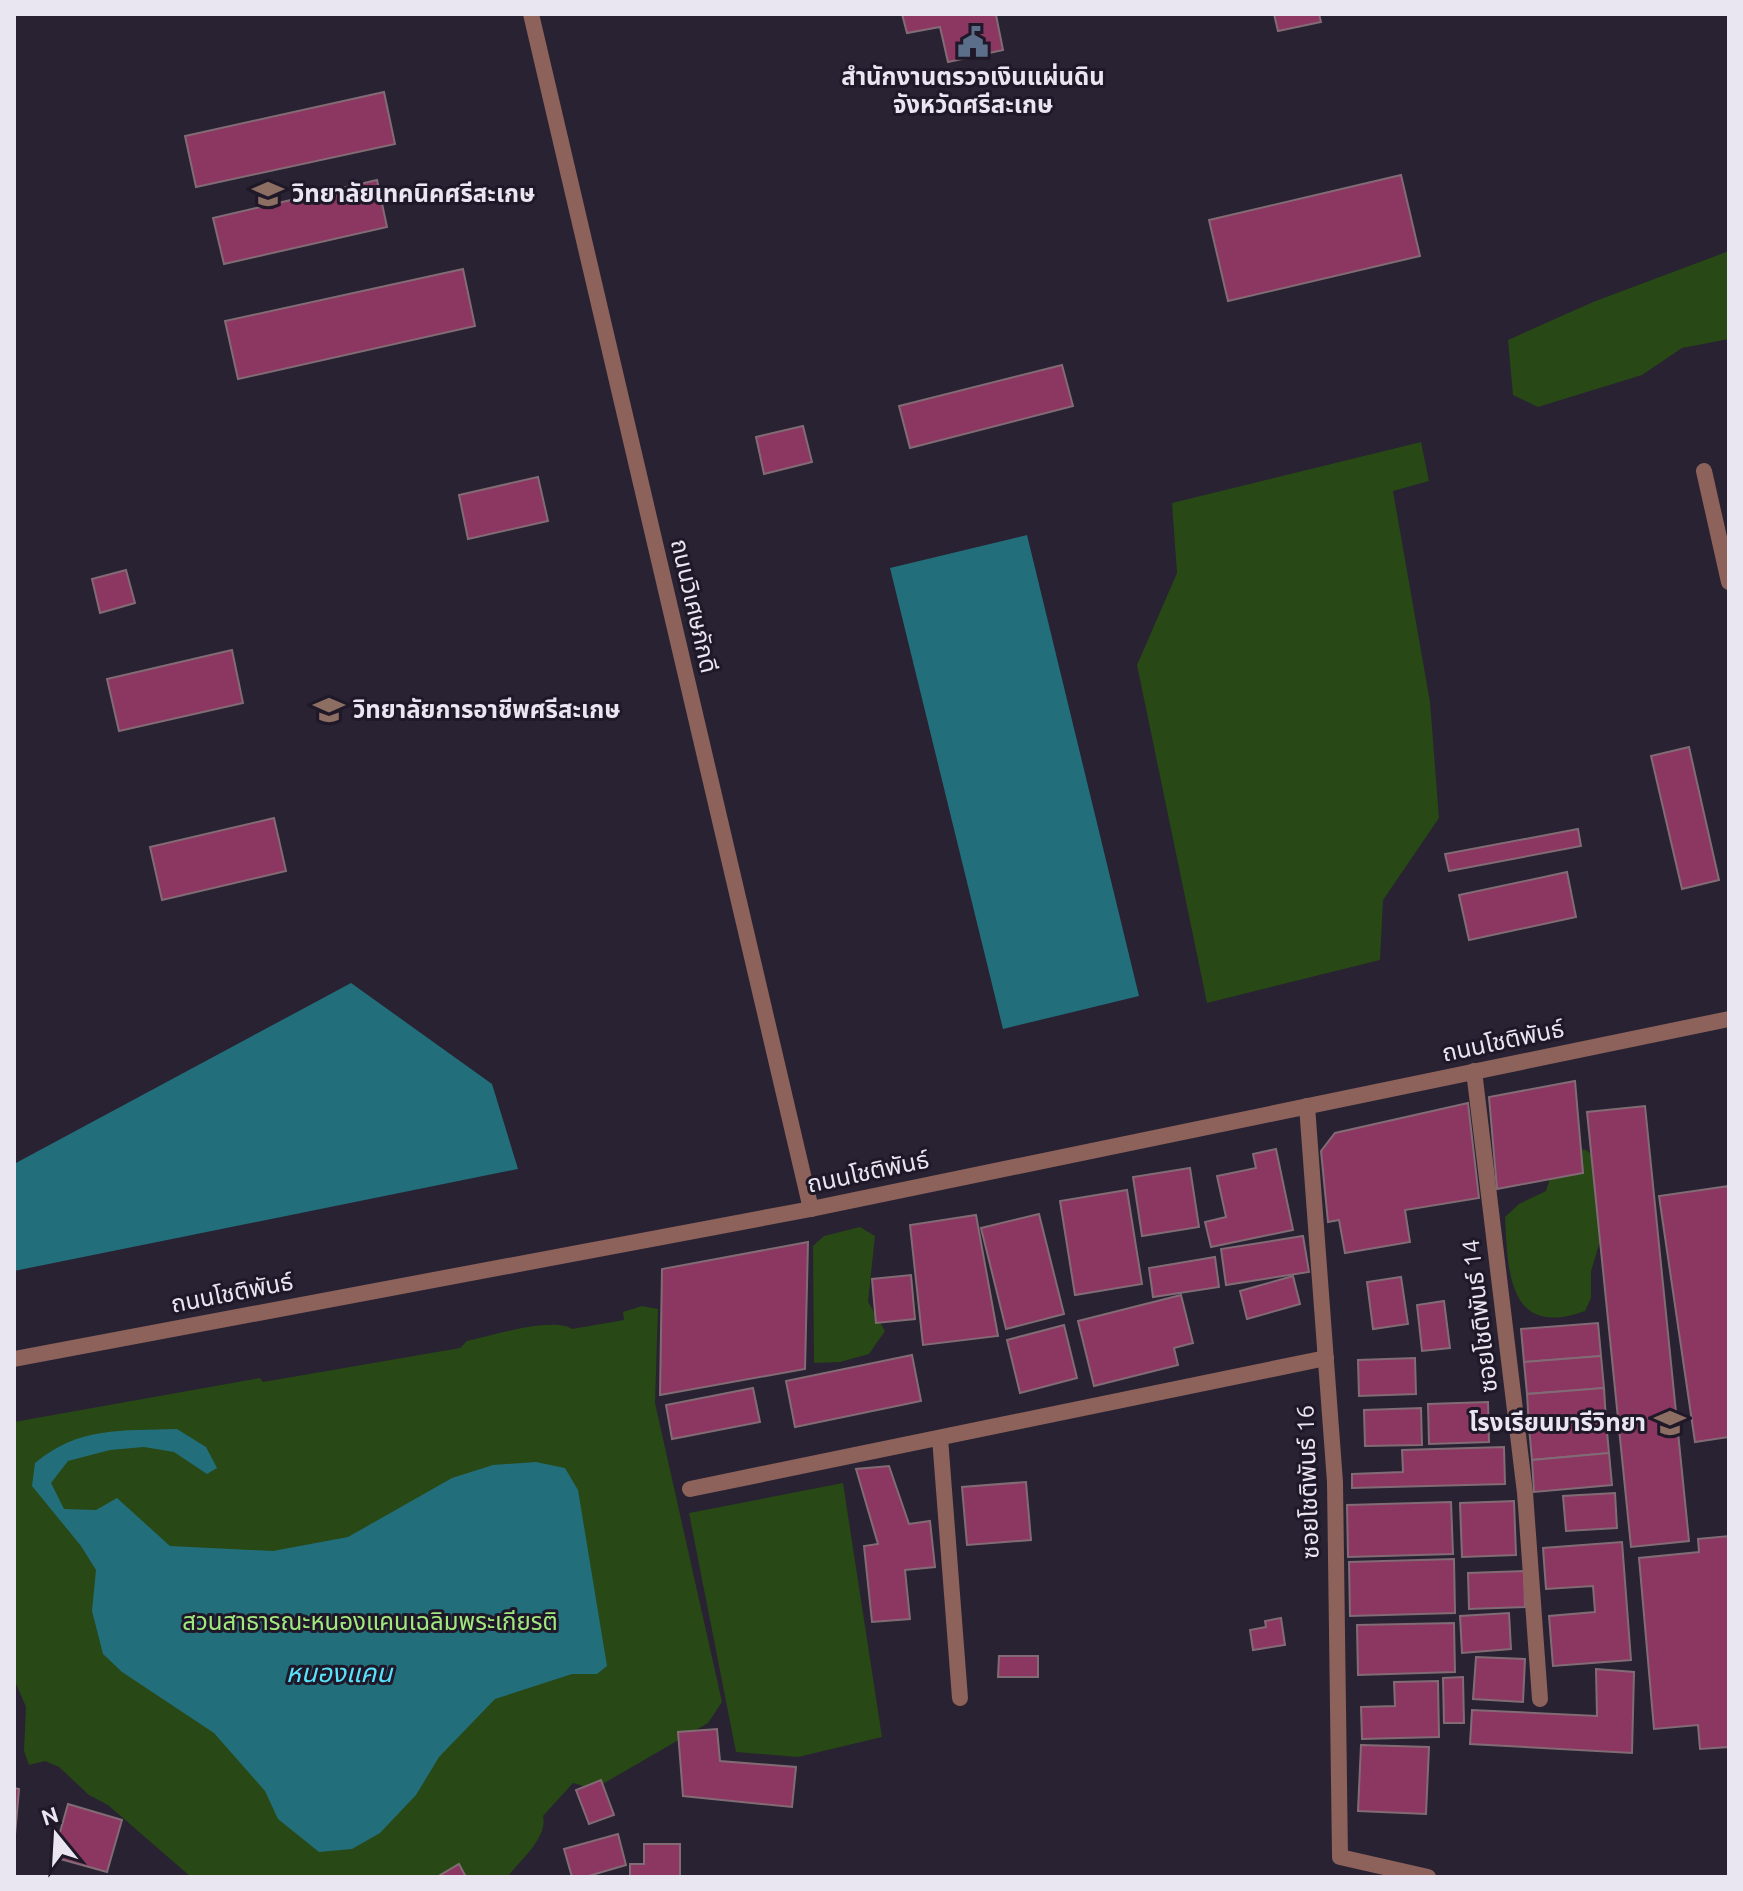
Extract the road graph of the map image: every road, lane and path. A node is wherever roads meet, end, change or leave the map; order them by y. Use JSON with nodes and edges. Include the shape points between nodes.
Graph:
{"nodes":[{"id":1,"x":531,"y":14,"type":"edge"},
{"id":2,"x":1704,"y":471,"type":"dead end"},
{"id":3,"x":1729,"y":582,"type":"edge"},
{"id":4,"x":1729,"y":1019,"type":"edge"},
{"id":5,"x":1474,"y":1071,"type":"junction"},
{"id":6,"x":1307,"y":1106,"type":"junction"},
{"id":7,"x":811,"y":1209,"type":"junction"},
{"id":8,"x":1326,"y":1358,"type":"junction"},
{"id":9,"x":14,"y":1359,"type":"edge"},
{"id":10,"x":940,"y":1438,"type":"junction"},
{"id":11,"x":690,"y":1489,"type":"dead end"},
{"id":12,"x":960,"y":1698,"type":"dead end"},
{"id":13,"x":1540,"y":1699,"type":"dead end"},
{"id":14,"x":1428,"y":1877,"type":"edge"}],
"edges":[{"from":1,"to":7,"type":"street","name":"ถนนวิเศษภักดี"},
{"from":2,"to":3,"type":"street"},
{"from":4,"to":5,"type":"street","name":"ถนนโชติพันธ์"},
{"from":5,"to":6,"type":"street","name":"ถนนโชติพันธ์"},
{"from":5,"to":13,"type":"street","name":"ซอยโชติพันธ์ 14","via":[[1525,1493]]},
{"from":6,"to":7,"type":"street","name":"ถนนโชติพันธ์"},
{"from":6,"to":8,"type":"street","name":"ซอยโชติพันธ์ 16"},
{"from":7,"to":9,"type":"street","name":"ถนนโชติพันธ์"},
{"from":8,"to":10,"type":"street"},
{"from":8,"to":14,"type":"street","name":"ซอยโชติพันธ์ 16","via":[[1335,1482],[1340,1857]]},
{"from":10,"to":11,"type":"street"},
{"from":10,"to":12,"type":"street"}]}
